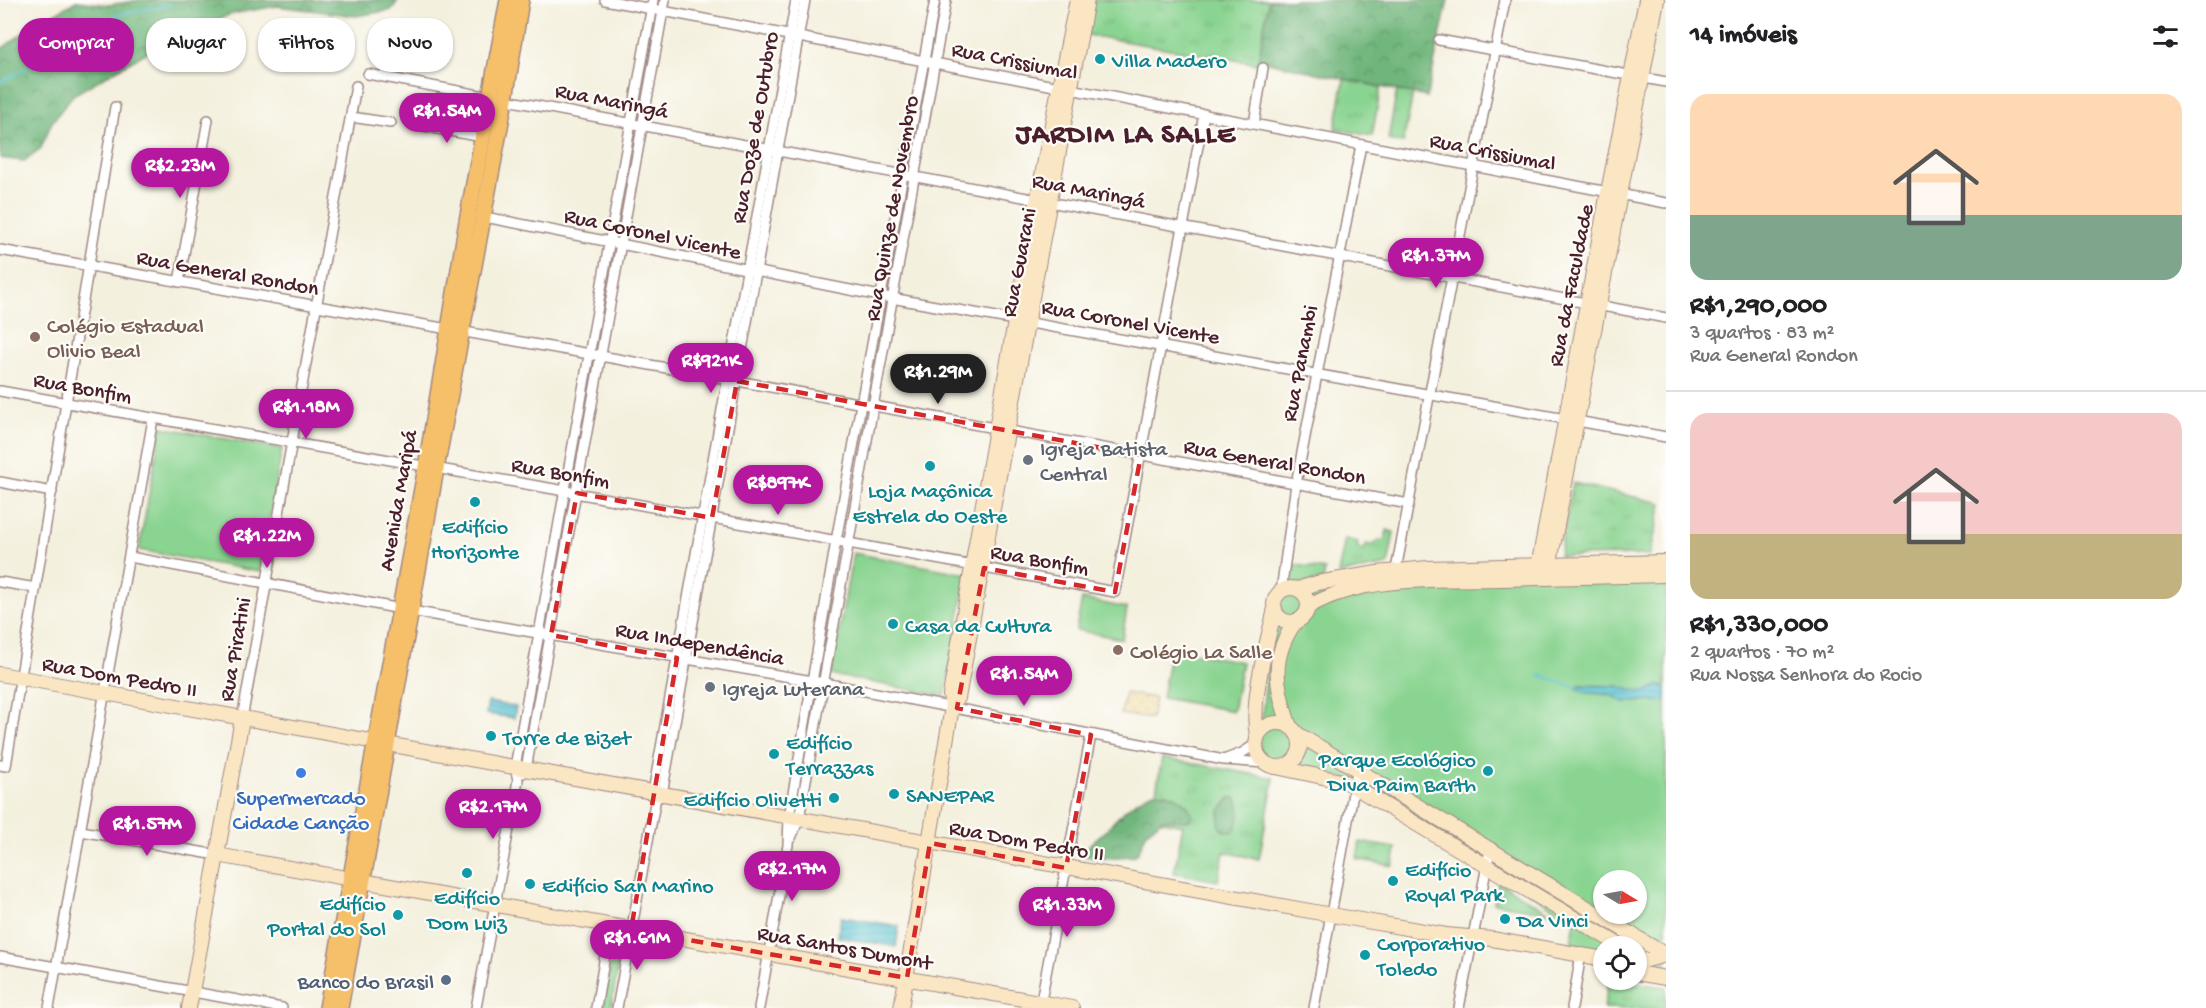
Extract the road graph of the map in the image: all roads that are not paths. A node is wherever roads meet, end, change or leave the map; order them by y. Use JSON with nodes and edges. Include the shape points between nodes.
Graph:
{"nodes":[{"id":1,"x":508,"y":0,"type":"edge"},
{"id":2,"x":521,"y":0,"type":"edge"},
{"id":3,"x":605,"y":0,"type":"edge"},
{"id":4,"x":665,"y":0,"type":"edge"},
{"id":5,"x":796,"y":0,"type":"edge"},
{"id":6,"x":805,"y":0,"type":"edge"},
{"id":7,"x":935,"y":0,"type":"edge"},
{"id":8,"x":946,"y":0,"type":"edge"},
{"id":9,"x":1077,"y":0,"type":"edge"},
{"id":10,"x":1087,"y":0,"type":"edge"},
{"id":11,"x":1505,"y":0,"type":"edge"},
{"id":12,"x":1646,"y":0,"type":"edge"},
{"id":13,"x":1657,"y":0,"type":"edge"},
{"id":14,"x":652,"y":4,"type":"edge"},
{"id":15,"x":663,"y":11,"type":"junction"},
{"id":16,"x":794,"y":36,"type":"junction"},
{"id":17,"x":1439,"y":40,"type":"dead end"},
{"id":18,"x":1495,"y":50,"type":"junction"},
{"id":19,"x":924,"y":61,"type":"junction"},
{"id":20,"x":935,"y":63,"type":"junction"},
{"id":21,"x":1263,"y":68,"type":"dead end"},
{"id":22,"x":368,"y":74,"type":"dead end"},
{"id":23,"x":1637,"y":77,"type":"junction"},
{"id":24,"x":1666,"y":82,"type":"edge"},
{"id":25,"x":356,"y":86,"type":"dead end"},
{"id":26,"x":1064,"y":88,"type":"junction"},
{"id":27,"x":498,"y":97,"type":"junction"},
{"id":28,"x":115,"y":107,"type":"dead end"},
{"id":29,"x":1204,"y":114,"type":"junction"},
{"id":30,"x":351,"y":117,"type":"junction"},
{"id":31,"x":208,"y":120,"type":"dead end"},
{"id":32,"x":391,"y":123,"type":"dead end"},
{"id":33,"x":631,"y":123,"type":"junction"},
{"id":34,"x":1254,"y":124,"type":"junction"},
{"id":35,"x":416,"y":125,"type":"dead end"},
{"id":36,"x":643,"y":125,"type":"junction"},
{"id":37,"x":483,"y":136,"type":"junction"},
{"id":38,"x":1361,"y":144,"type":"junction"},
{"id":39,"x":774,"y":149,"type":"junction"},
{"id":40,"x":1473,"y":166,"type":"junction"},
{"id":41,"x":903,"y":174,"type":"junction"},
{"id":42,"x":915,"y":176,"type":"junction"},
{"id":43,"x":1614,"y":193,"type":"junction"},
{"id":44,"x":1044,"y":200,"type":"junction"},
{"id":45,"x":1666,"y":203,"type":"edge"},
{"id":46,"x":476,"y":215,"type":"junction"},
{"id":47,"x":1184,"y":226,"type":"junction"},
{"id":48,"x":610,"y":243,"type":"junction"},
{"id":49,"x":621,"y":245,"type":"junction"},
{"id":50,"x":0,"y":250,"type":"edge"},
{"id":51,"x":1340,"y":256,"type":"junction"},
{"id":52,"x":89,"y":266,"type":"junction"},
{"id":53,"x":752,"y":272,"type":"junction"},
{"id":54,"x":1452,"y":277,"type":"junction"},
{"id":55,"x":178,"y":282,"type":"junction"},
{"id":56,"x":880,"y":296,"type":"junction"},
{"id":57,"x":893,"y":298,"type":"junction"},
{"id":58,"x":1593,"y":304,"type":"junction"},
{"id":59,"x":316,"y":307,"type":"junction"},
{"id":60,"x":1666,"y":318,"type":"edge"},
{"id":61,"x":1021,"y":320,"type":"junction"},
{"id":62,"x":455,"y":332,"type":"junction"},
{"id":63,"x":1161,"y":345,"type":"junction"},
{"id":64,"x":590,"y":354,"type":"junction"},
{"id":65,"x":601,"y":357,"type":"junction"},
{"id":66,"x":1317,"y":374,"type":"junction"},
{"id":67,"x":732,"y":380,"type":"junction"},
{"id":68,"x":0,"y":391,"type":"edge"},
{"id":69,"x":1430,"y":394,"type":"junction"},
{"id":70,"x":67,"y":403,"type":"junction"},
{"id":71,"x":861,"y":405,"type":"junction"},
{"id":72,"x":874,"y":407,"type":"junction"},
{"id":73,"x":153,"y":419,"type":"junction"},
{"id":74,"x":1571,"y":419,"type":"junction"},
{"id":75,"x":1003,"y":430,"type":"junction"},
{"id":76,"x":1666,"y":436,"type":"edge"},
{"id":77,"x":292,"y":444,"type":"junction"},
{"id":78,"x":1141,"y":455,"type":"junction"},
{"id":79,"x":431,"y":468,"type":"junction"},
{"id":80,"x":0,"y":482,"type":"edge"},
{"id":81,"x":1296,"y":484,"type":"junction"},
{"id":82,"x":565,"y":491,"type":"junction"},
{"id":83,"x":52,"y":492,"type":"junction"},
{"id":84,"x":577,"y":493,"type":"junction"},
{"id":85,"x":1409,"y":504,"type":"junction"},
{"id":86,"x":707,"y":517,"type":"junction"},
{"id":87,"x":836,"y":541,"type":"junction"},
{"id":88,"x":849,"y":543,"type":"junction"},
{"id":89,"x":130,"y":557,"type":"junction"},
{"id":90,"x":1666,"y":562,"type":"edge"},
{"id":91,"x":978,"y":566,"type":"junction"},
{"id":92,"x":1543,"y":571,"type":"junction"},
{"id":93,"x":1666,"y":575,"type":"edge"},
{"id":94,"x":1395,"y":577,"type":"junction"},
{"id":95,"x":0,"y":582,"type":"edge"},
{"id":96,"x":267,"y":583,"type":"junction"},
{"id":97,"x":36,"y":588,"type":"junction"},
{"id":98,"x":1298,"y":589,"type":"junction"},
{"id":99,"x":1281,"y":591,"type":"junction"},
{"id":100,"x":1308,"y":607,"type":"junction"},
{"id":101,"x":1275,"y":609,"type":"junction"},
{"id":102,"x":404,"y":616,"type":"junction"},
{"id":103,"x":1296,"y":621,"type":"junction"},
{"id":104,"x":539,"y":633,"type":"junction"},
{"id":105,"x":551,"y":635,"type":"junction"},
{"id":106,"x":682,"y":658,"type":"junction"},
{"id":107,"x":0,"y":674,"type":"edge"},
{"id":108,"x":21,"y":678,"type":"junction"},
{"id":109,"x":811,"y":681,"type":"junction"},
{"id":110,"x":824,"y":683,"type":"junction"},
{"id":111,"x":106,"y":694,"type":"junction"},
{"id":112,"x":952,"y":707,"type":"junction"},
{"id":113,"x":242,"y":719,"type":"junction"},
{"id":114,"x":1293,"y":730,"type":"junction"},
{"id":115,"x":1091,"y":735,"type":"junction"},
{"id":116,"x":1257,"y":740,"type":"junction"},
{"id":117,"x":379,"y":752,"type":"junction"},
{"id":118,"x":1224,"y":760,"type":"junction"},
{"id":119,"x":1270,"y":765,"type":"junction"},
{"id":120,"x":3,"y":766,"type":"edge"},
{"id":121,"x":1357,"y":771,"type":"junction"},
{"id":122,"x":519,"y":772,"type":"junction"},
{"id":123,"x":1354,"y":786,"type":"junction"},
{"id":124,"x":657,"y":796,"type":"junction"},
{"id":125,"x":794,"y":818,"type":"junction"},
{"id":126,"x":81,"y":831,"type":"junction"},
{"id":127,"x":930,"y":843,"type":"junction"},
{"id":128,"x":1490,"y":850,"type":"junction"},
{"id":129,"x":217,"y":855,"type":"junction"},
{"id":130,"x":1487,"y":865,"type":"junction"},
{"id":131,"x":1066,"y":868,"type":"junction"},
{"id":132,"x":357,"y":880,"type":"junction"},
{"id":133,"x":495,"y":904,"type":"junction"},
{"id":134,"x":1332,"y":915,"type":"junction"},
{"id":135,"x":610,"y":926,"type":"junction"},
{"id":136,"x":631,"y":930,"type":"junction"},
{"id":137,"x":1605,"y":936,"type":"edge"},
{"id":138,"x":1472,"y":940,"type":"junction"},
{"id":139,"x":606,"y":947,"type":"junction"},
{"id":140,"x":627,"y":952,"type":"junction"},
{"id":141,"x":769,"y":954,"type":"junction"},
{"id":142,"x":1666,"y":955,"type":"edge"},
{"id":143,"x":0,"y":957,"type":"edge"},
{"id":144,"x":1580,"y":958,"type":"junction"},
{"id":145,"x":1593,"y":959,"type":"edge"},
{"id":146,"x":1593,"y":963,"type":"edge"},
{"id":147,"x":1647,"y":963,"type":"edge"},
{"id":148,"x":56,"y":967,"type":"junction"},
{"id":149,"x":1647,"y":969,"type":"edge"},
{"id":150,"x":907,"y":978,"type":"junction"},
{"id":151,"x":1666,"y":978,"type":"edge"},
{"id":152,"x":192,"y":992,"type":"junction"},
{"id":153,"x":334,"y":1003,"type":"edge"},
{"id":154,"x":1041,"y":1005,"type":"edge"},
{"id":155,"x":49,"y":1008,"type":"edge"},
{"id":156,"x":189,"y":1008,"type":"edge"},
{"id":157,"x":282,"y":1008,"type":"edge"},
{"id":158,"x":477,"y":1008,"type":"edge"},
{"id":159,"x":596,"y":1008,"type":"edge"},
{"id":160,"x":617,"y":1008,"type":"edge"},
{"id":161,"x":759,"y":1008,"type":"edge"},
{"id":162,"x":901,"y":1008,"type":"edge"},
{"id":163,"x":1072,"y":1008,"type":"edge"},
{"id":164,"x":1314,"y":1008,"type":"edge"},
{"id":165,"x":1459,"y":1008,"type":"edge"},
{"id":166,"x":1572,"y":1008,"type":"edge"}],
"edges":[{"from":1,"to":27,"type":"main road","name":"Avenida Maripá"},
{"from":2,"to":27,"type":"main road","name":"Avenida Maripá"},
{"from":3,"to":14,"type":"street","name":"Rua Crissiumal"},
{"from":4,"to":15,"type":"street"},
{"from":5,"to":16,"type":"street","name":"Rua Doze de Outubro"},
{"from":6,"to":16,"type":"street"},
{"from":7,"to":19,"type":"street","name":"Rua Quinze de Novembro"},
{"from":8,"to":20,"type":"street","name":"Rua Quinze de Novembro"},
{"from":9,"to":26,"type":"street","name":"Rua Guarani"},
{"from":10,"to":26,"type":"street","name":"Rua Guarani"},
{"from":11,"to":18,"type":"street"},
{"from":12,"to":23,"type":"street","name":"Rua da Faculdade"},
{"from":13,"to":23,"type":"street","name":"Rua da Faculdade"},
{"from":14,"to":15,"type":"street","name":"Rua Crissiumal"},
{"from":14,"to":33,"type":"street"},
{"from":15,"to":16,"type":"street","name":"Rua Crissiumal"},
{"from":15,"to":36,"type":"street"},
{"from":16,"to":19,"type":"street","name":"Rua Crissiumal"},
{"from":16,"to":39,"type":"street"},
{"from":17,"to":18,"type":"street"},
{"from":18,"to":23,"type":"street"},
{"from":18,"to":40,"type":"street"},
{"from":19,"to":20,"type":"street","name":"Rua Crissiumal"},
{"from":19,"to":41,"type":"street","name":"Rua Quinze de Novembro"},
{"from":20,"to":26,"type":"street","name":"Rua Crissiumal"},
{"from":20,"to":42,"type":"street","name":"Rua Quinze de Novembro"},
{"from":21,"to":34,"type":"street"},
{"from":22,"to":27,"type":"street","name":"Rua Maringá"},
{"from":23,"to":24,"type":"street"},
{"from":23,"to":43,"type":"street","name":"Rua da Faculdade"},
{"from":25,"to":30,"type":"street","name":"Rua Piratini"},
{"from":26,"to":29,"type":"street","name":"Rua Crissiumal"},
{"from":26,"to":44,"type":"street","name":"Rua Guarani"},
{"from":27,"to":33,"type":"street","name":"Rua Maringá"},
{"from":27,"to":37,"type":"main road","name":"Avenida Maripá"},
{"from":27,"to":46,"type":"main road","name":"Avenida Maripá"},
{"from":28,"to":52,"type":"street"},
{"from":29,"to":34,"type":"street","name":"Rua Crissiumal"},
{"from":29,"to":47,"type":"street"},
{"from":30,"to":32,"type":"street"},
{"from":30,"to":59,"type":"street","name":"Rua Piratini"},
{"from":31,"to":55,"type":"street"},
{"from":33,"to":36,"type":"street","name":"Rua Maringá"},
{"from":33,"to":48,"type":"street"},
{"from":34,"to":38,"type":"street","name":"Rua Crissiumal"},
{"from":35,"to":37,"type":"street"},
{"from":36,"to":39,"type":"street","name":"Rua Maringá"},
{"from":36,"to":49,"type":"street"},
{"from":37,"to":46,"type":"main road","name":"Avenida Maripá"},
{"from":38,"to":40,"type":"street","name":"Rua Crissiumal"},
{"from":38,"to":51,"type":"street","name":"Rua Panambi"},
{"from":39,"to":41,"type":"street","name":"Rua Maringá"},
{"from":39,"to":53,"type":"street"},
{"from":40,"to":43,"type":"street","name":"Rua Crissiumal"},
{"from":40,"to":54,"type":"street"},
{"from":41,"to":42,"type":"street","name":"Rua Maringá"},
{"from":41,"to":56,"type":"street","name":"Rua Quinze de Novembro"},
{"from":42,"to":44,"type":"street","name":"Rua Maringá"},
{"from":42,"to":57,"type":"street","name":"Rua Quinze de Novembro"},
{"from":43,"to":45,"type":"street","name":"Rua Crissiumal"},
{"from":43,"to":58,"type":"street","name":"Rua da Faculdade"},
{"from":44,"to":47,"type":"street","name":"Rua Maringá"},
{"from":44,"to":61,"type":"street","name":"Rua Guarani"},
{"from":46,"to":48,"type":"street","name":"Rua Coronel Vicente"},
{"from":46,"to":62,"type":"main road","name":"Avenida Maripá"},
{"from":47,"to":51,"type":"street","name":"Rua Maringá"},
{"from":47,"to":63,"type":"street"},
{"from":48,"to":49,"type":"street","name":"Rua Coronel Vicente"},
{"from":48,"to":64,"type":"street"},
{"from":49,"to":53,"type":"street","name":"Rua Coronel Vicente"},
{"from":49,"to":65,"type":"street"},
{"from":50,"to":52,"type":"street","name":"Rua General Rondon"},
{"from":51,"to":54,"type":"street","name":"Rua Maringá"},
{"from":51,"to":66,"type":"street","name":"Rua Panambi"},
{"from":52,"to":55,"type":"street","name":"Rua General Rondon"},
{"from":52,"to":70,"type":"street"},
{"from":53,"to":56,"type":"street","name":"Rua Coronel Vicente"},
{"from":53,"to":67,"type":"street"},
{"from":54,"to":58,"type":"street","name":"Rua Maringá"},
{"from":54,"to":69,"type":"street"},
{"from":55,"to":59,"type":"street","name":"Rua General Rondon"},
{"from":56,"to":57,"type":"street","name":"Rua Coronel Vicente"},
{"from":56,"to":71,"type":"street","name":"Rua Quinze de Novembro"},
{"from":57,"to":61,"type":"street","name":"Rua Coronel Vicente"},
{"from":57,"to":72,"type":"street","name":"Rua Quinze de Novembro"},
{"from":58,"to":60,"type":"street","name":"Rua Maringá"},
{"from":58,"to":74,"type":"street","name":"Rua da Faculdade"},
{"from":59,"to":62,"type":"street","name":"Rua General Rondon"},
{"from":59,"to":77,"type":"street","name":"Rua Piratini"},
{"from":61,"to":63,"type":"street","name":"Rua Coronel Vicente"},
{"from":61,"to":75,"type":"street","name":"Rua Guarani"},
{"from":62,"to":64,"type":"street","name":"Rua General Rondon"},
{"from":62,"to":79,"type":"main road","name":"Avenida Maripá"},
{"from":63,"to":66,"type":"street","name":"Rua Coronel Vicente"},
{"from":63,"to":78,"type":"street"},
{"from":64,"to":65,"type":"street","name":"Rua General Rondon"},
{"from":64,"to":82,"type":"street"},
{"from":65,"to":67,"type":"street","name":"Rua General Rondon"},
{"from":65,"to":84,"type":"street"},
{"from":66,"to":69,"type":"street","name":"Rua Coronel Vicente"},
{"from":66,"to":81,"type":"street","name":"Rua Panambi"},
{"from":67,"to":71,"type":"street","name":"Rua General Rondon"},
{"from":67,"to":86,"type":"street"},
{"from":68,"to":70,"type":"street","name":"Rua Bonfim"},
{"from":69,"to":74,"type":"street","name":"Rua Coronel Vicente"},
{"from":69,"to":85,"type":"street"},
{"from":70,"to":73,"type":"street","name":"Rua Bonfim"},
{"from":70,"to":83,"type":"street"},
{"from":71,"to":72,"type":"street","name":"Rua General Rondon"},
{"from":71,"to":87,"type":"street","name":"Rua Quinze de Novembro"},
{"from":72,"to":75,"type":"street","name":"Rua General Rondon"},
{"from":72,"to":88,"type":"street","name":"Rua Quinze de Novembro"},
{"from":73,"to":77,"type":"street","name":"Rua Bonfim"},
{"from":73,"to":89,"type":"street"},
{"from":74,"to":76,"type":"street","name":"Rua Coronel Vicente"},
{"from":74,"to":92,"type":"street","name":"Rua da Faculdade"},
{"from":75,"to":78,"type":"street","name":"Rua General Rondon"},
{"from":75,"to":91,"type":"street","name":"Rua Guarani"},
{"from":77,"to":79,"type":"street","name":"Rua Bonfim"},
{"from":77,"to":96,"type":"street","name":"Rua Piratini"},
{"from":78,"to":81,"type":"street","name":"Rua General Rondon"},
{"from":78,"to":91,"type":"street","name":"Rua Bonfim","via":[[1115,592]]},
{"from":79,"to":82,"type":"street","name":"Rua Bonfim"},
{"from":79,"to":102,"type":"main road","name":"Avenida Maripá"},
{"from":80,"to":83,"type":"street"},
{"from":81,"to":85,"type":"street","name":"Rua General Rondon"},
{"from":81,"to":99,"type":"street","name":"Rua Panambi"},
{"from":82,"to":84,"type":"street","name":"Rua Bonfim"},
{"from":82,"to":104,"type":"street"},
{"from":83,"to":97,"type":"street"},
{"from":84,"to":86,"type":"street","name":"Rua Bonfim"},
{"from":84,"to":105,"type":"street"},
{"from":85,"to":94,"type":"street"},
{"from":86,"to":87,"type":"street","name":"Rua Bonfim"},
{"from":86,"to":106,"type":"street"},
{"from":87,"to":88,"type":"street","name":"Rua Bonfim"},
{"from":87,"to":109,"type":"street","name":"Rua Quinze de Novembro"},
{"from":88,"to":91,"type":"street","name":"Rua Bonfim"},
{"from":88,"to":110,"type":"street","name":"Rua Quinze de Novembro"},
{"from":89,"to":96,"type":"street","name":"Rua Independência"},
{"from":89,"to":111,"type":"street"},
{"from":90,"to":92,"type":"street"},
{"from":91,"to":112,"type":"street","name":"Rua Guarani","via":[[960,695]]},
{"from":92,"to":93,"type":"street"},
{"from":92,"to":94,"type":"street","via":[[1442,567]]},
{"from":94,"to":98,"type":"street","via":[[1317,583]]},
{"from":94,"to":100,"type":"street"},
{"from":95,"to":97,"type":"street"},
{"from":96,"to":102,"type":"street","name":"Rua Independência"},
{"from":96,"to":113,"type":"street","name":"Rua Piratini"},
{"from":97,"to":108,"type":"street"},
{"from":98,"to":99,"type":"street"},
{"from":98,"to":100,"type":"street","via":[[1307,598]]},
{"from":99,"to":101,"type":"street","via":[[1275,598]]},
{"from":100,"to":103,"type":"street"},
{"from":101,"to":103,"type":"street","via":[[1285,621]]},
{"from":101,"to":116,"type":"street","via":[[1257,702]]},
{"from":102,"to":104,"type":"street","name":"Rua Independência"},
{"from":102,"to":117,"type":"main road","name":"Avenida Maripá"},
{"from":103,"to":114,"type":"street","via":[[1282,643],[1276,670],[1279,694]]},
{"from":104,"to":105,"type":"street","name":"Rua Independência"},
{"from":104,"to":122,"type":"street"},
{"from":105,"to":106,"type":"street","name":"Rua Independência"},
{"from":105,"to":122,"type":"street"},
{"from":106,"to":109,"type":"street","name":"Rua Independência"},
{"from":106,"to":124,"type":"street"},
{"from":107,"to":108,"type":"street","name":"Rua Dom Pedro II"},
{"from":108,"to":111,"type":"street","name":"Rua Dom Pedro II"},
{"from":108,"to":120,"type":"street"},
{"from":109,"to":110,"type":"street","name":"Rua Independência"},
{"from":109,"to":125,"type":"street","name":"Rua Quinze de Novembro"},
{"from":110,"to":112,"type":"street","name":"Rua Independência"},
{"from":110,"to":125,"type":"street","name":"Rua Quinze de Novembro"},
{"from":111,"to":113,"type":"street","name":"Rua Dom Pedro II"},
{"from":111,"to":126,"type":"street"},
{"from":112,"to":115,"type":"street","name":"Rua Independência"},
{"from":112,"to":127,"type":"street","name":"Rua Guarani"},
{"from":113,"to":117,"type":"street","name":"Rua Dom Pedro II"},
{"from":113,"to":129,"type":"street","name":"Rua Piratini"},
{"from":114,"to":116,"type":"street","via":[[1270,724]]},
{"from":114,"to":119,"type":"street","via":[[1299,741],[1295,759],[1283,766]]},
{"from":114,"to":121,"type":"street"},
{"from":115,"to":118,"type":"street","name":"Rua Independência"},
{"from":115,"to":131,"type":"street"},
{"from":116,"to":118,"type":"street","via":[[1242,753]]},
{"from":116,"to":119,"type":"street","via":[[1259,756]]},
{"from":117,"to":122,"type":"street","name":"Rua Dom Pedro II"},
{"from":117,"to":132,"type":"main road","name":"Avenida Maripá"},
{"from":118,"to":119,"type":"street","name":"Rua Independência"},
{"from":119,"to":123,"type":"street","via":[[1332,777]]},
{"from":121,"to":123,"type":"street"},
{"from":121,"to":128,"type":"street"},
{"from":122,"to":124,"type":"street","name":"Rua Dom Pedro II"},
{"from":122,"to":133,"type":"street"},
{"from":123,"to":130,"type":"street"},
{"from":123,"to":134,"type":"street"},
{"from":124,"to":125,"type":"street","name":"Rua Dom Pedro II"},
{"from":124,"to":136,"type":"street"},
{"from":125,"to":127,"type":"street","name":"Rua Dom Pedro II"},
{"from":125,"to":141,"type":"street","name":"Rua Quinze de Novembro"},
{"from":126,"to":129,"type":"street","name":"Rua Santos Dumont"},
{"from":126,"to":148,"type":"street"},
{"from":127,"to":131,"type":"street","name":"Rua Dom Pedro II"},
{"from":127,"to":150,"type":"street","name":"Rua Guarani"},
{"from":128,"to":130,"type":"street"},
{"from":128,"to":142,"type":"street"},
{"from":129,"to":132,"type":"street","name":"Rua Santos Dumont"},
{"from":129,"to":152,"type":"street","name":"Rua Piratini"},
{"from":130,"to":137,"type":"street"},
{"from":130,"to":138,"type":"street"},
{"from":131,"to":134,"type":"street","name":"Rua Dom Pedro II"},
{"from":131,"to":154,"type":"street"},
{"from":132,"to":133,"type":"street","name":"Rua Santos Dumont"},
{"from":132,"to":153,"type":"main road","name":"Avenida Maripá"},
{"from":133,"to":135,"type":"street","name":"Rua Santos Dumont"},
{"from":133,"to":158,"type":"street"},
{"from":134,"to":138,"type":"street","name":"Rua Dom Pedro II"},
{"from":134,"to":164,"type":"street"},
{"from":135,"to":136,"type":"street","name":"Rua Santos Dumont"},
{"from":135,"to":139,"type":"street"},
{"from":136,"to":140,"type":"street"},
{"from":136,"to":141,"type":"street","name":"Rua Santos Dumont"},
{"from":138,"to":144,"type":"street","name":"Rua Dom Pedro II"},
{"from":138,"to":165,"type":"street"},
{"from":139,"to":140,"type":"street","via":[[618,942]]},
{"from":139,"to":159,"type":"street"},
{"from":140,"to":160,"type":"street"},
{"from":141,"to":150,"type":"street","name":"Rua Santos Dumont"},
{"from":141,"to":161,"type":"street","name":"Rua Quinze de Novembro"},
{"from":142,"to":147,"type":"street"},
{"from":143,"to":148,"type":"street"},
{"from":144,"to":145,"type":"street","name":"Rua Dom Pedro II"},
{"from":144,"to":146,"type":"street","name":"Rua Dom Pedro II"},
{"from":144,"to":166,"type":"street"},
{"from":148,"to":152,"type":"street"},
{"from":148,"to":155,"type":"street"},
{"from":149,"to":151,"type":"street"},
{"from":150,"to":154,"type":"street","name":"Rua Santos Dumont"},
{"from":150,"to":162,"type":"street","name":"Rua Guarani"},
{"from":152,"to":156,"type":"street","name":"Rua Piratini"},
{"from":152,"to":157,"type":"street"},
{"from":154,"to":163,"type":"street","name":"Rua Santos Dumont"}]}
